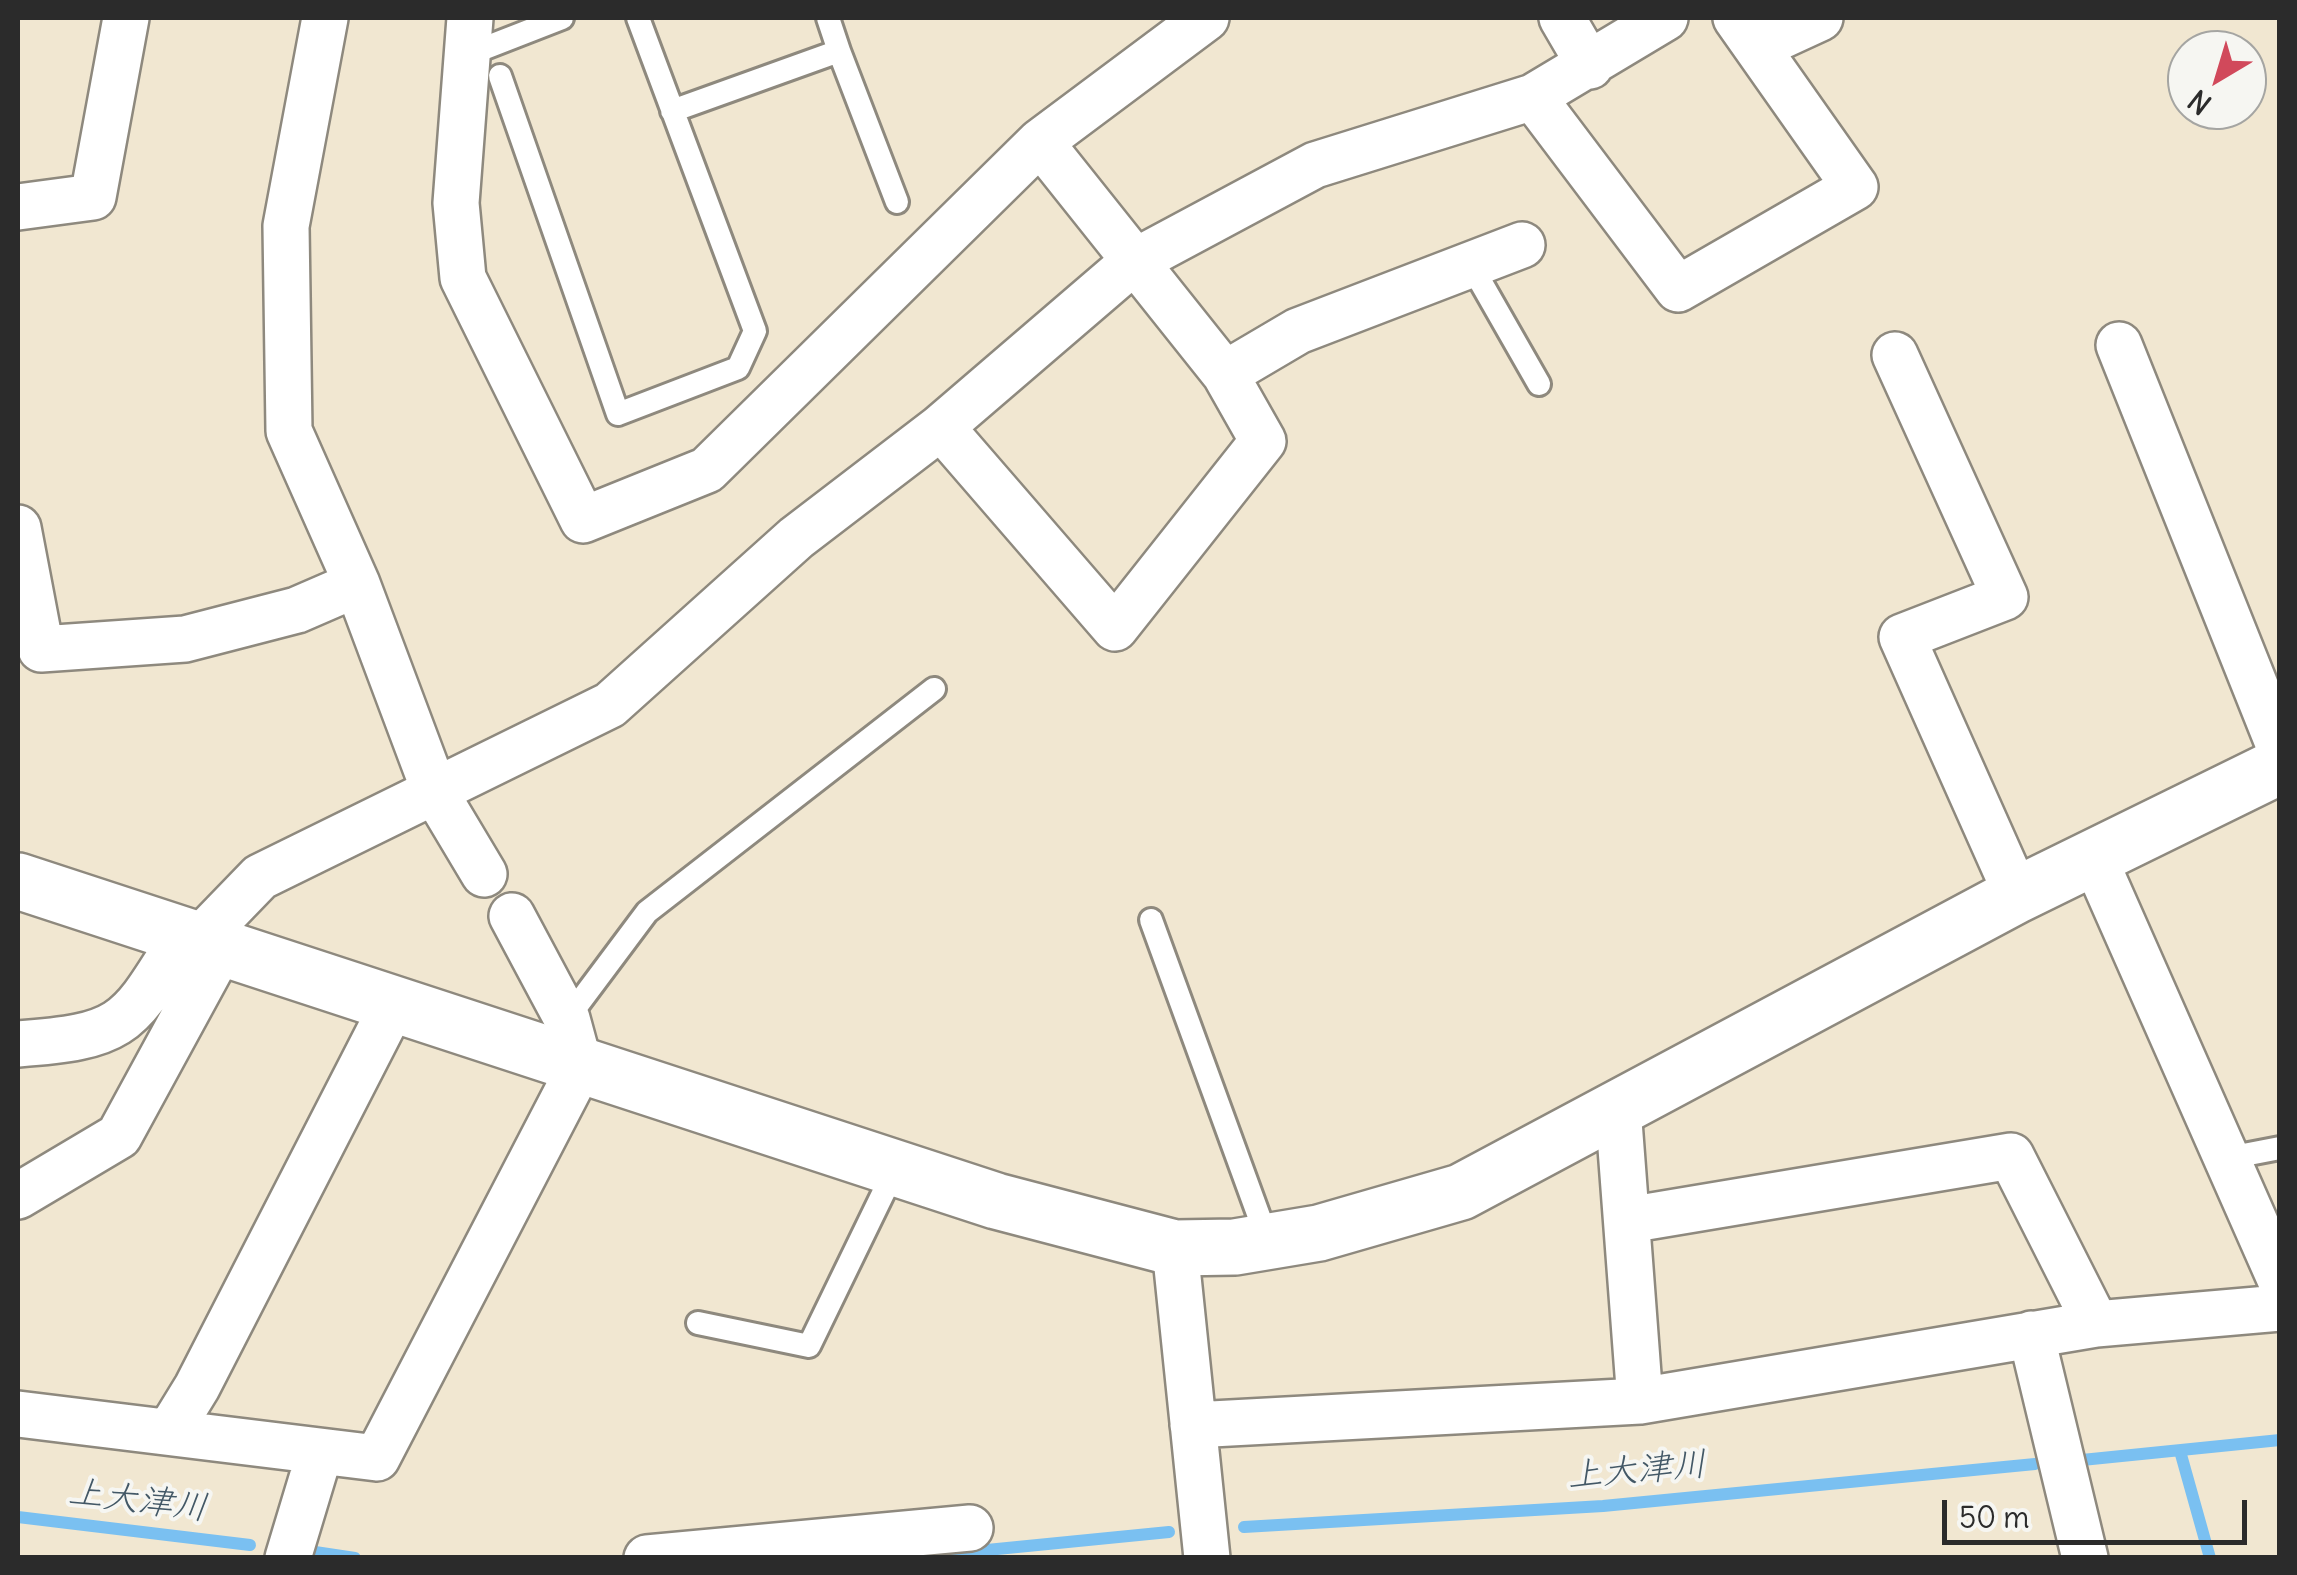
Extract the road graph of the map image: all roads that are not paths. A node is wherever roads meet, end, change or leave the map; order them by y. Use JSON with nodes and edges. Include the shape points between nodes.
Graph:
{"nodes":[{"id":1,"x":126,"y":18,"type":"edge"},
{"id":2,"x":325,"y":18,"type":"edge"},
{"id":3,"x":562,"y":18,"type":"edge"},
{"id":4,"x":638,"y":18,"type":"edge"},
{"id":5,"x":828,"y":18,"type":"edge"},
{"id":6,"x":1206,"y":18,"type":"edge"},
{"id":7,"x":1562,"y":18,"type":"edge"},
{"id":8,"x":1665,"y":18,"type":"edge"},
{"id":9,"x":1820,"y":18,"type":"edge"},
{"id":10,"x":1746,"y":32,"type":"edge"},
{"id":11,"x":479,"y":49,"type":"edge"},
{"id":12,"x":839,"y":51,"type":"junction"},
{"id":13,"x":1590,"y":66,"type":"junction"},
{"id":14,"x":1533,"y":97,"type":"junction"},
{"id":15,"x":672,"y":111,"type":"junction"},
{"id":16,"x":1040,"y":142,"type":"junction"},
{"id":17,"x":897,"y":202,"type":"dead end"},
{"id":18,"x":18,"y":207,"type":"edge"},
{"id":19,"x":1522,"y":245,"type":"dead end"},
{"id":20,"x":1132,"y":263,"type":"junction"},
{"id":21,"x":1471,"y":265,"type":"junction"},
{"id":22,"x":2118,"y":346,"type":"dead end"},
{"id":23,"x":1895,"y":355,"type":"dead end"},
{"id":24,"x":1225,"y":374,"type":"junction"},
{"id":25,"x":1540,"y":384,"type":"dead end"},
{"id":26,"x":941,"y":426,"type":"junction"},
{"id":27,"x":18,"y":528,"type":"edge"},
{"id":28,"x":357,"y":584,"type":"junction"},
{"id":29,"x":934,"y":689,"type":"dead end"},
{"id":30,"x":2280,"y":748,"type":"edge"},
{"id":31,"x":2280,"y":766,"type":"edge"},
{"id":32,"x":435,"y":792,"type":"junction"},
{"id":33,"x":2094,"y":858,"type":"junction"},
{"id":34,"x":484,"y":874,"type":"dead end"},
{"id":35,"x":18,"y":881,"type":"edge"},
{"id":36,"x":2017,"y":896,"type":"junction"},
{"id":37,"x":512,"y":916,"type":"dead end"},
{"id":38,"x":1152,"y":920,"type":"dead end"},
{"id":39,"x":203,"y":939,"type":"junction"},
{"id":40,"x":394,"y":1003,"type":"junction"},
{"id":41,"x":573,"y":1043,"type":"junction"},
{"id":42,"x":18,"y":1044,"type":"edge"},
{"id":43,"x":1618,"y":1108,"type":"junction"},
{"id":44,"x":2280,"y":1148,"type":"edge"},
{"id":45,"x":2228,"y":1158,"type":"junction"},
{"id":46,"x":894,"y":1171,"type":"junction"},
{"id":47,"x":18,"y":1196,"type":"edge"},
{"id":48,"x":1628,"y":1220,"type":"junction"},
{"id":49,"x":1268,"y":1242,"type":"junction"},
{"id":50,"x":1175,"y":1248,"type":"junction"},
{"id":51,"x":2280,"y":1279,"type":"edge"},
{"id":52,"x":2280,"y":1308,"type":"edge"},
{"id":53,"x":698,"y":1323,"type":"dead end"},
{"id":54,"x":2096,"y":1324,"type":"junction"},
{"id":55,"x":2032,"y":1334,"type":"junction"},
{"id":56,"x":1640,"y":1402,"type":"junction"},
{"id":57,"x":18,"y":1414,"type":"edge"},
{"id":58,"x":1193,"y":1425,"type":"junction"},
{"id":59,"x":170,"y":1432,"type":"junction"},
{"id":60,"x":320,"y":1452,"type":"junction"},
{"id":61,"x":970,"y":1528,"type":"dead end"},
{"id":62,"x":864,"y":1532,"type":"edge"},
{"id":63,"x":288,"y":1558,"type":"edge"},
{"id":64,"x":647,"y":1558,"type":"edge"},
{"id":65,"x":1207,"y":1558,"type":"edge"},
{"id":66,"x":2085,"y":1558,"type":"edge"}],
"edges":[{"from":1,"to":18,"type":"street","via":[[93,197]]},
{"from":2,"to":28,"type":"street","via":[[286,226],[290,431]]},
{"from":3,"to":11,"type":"lane"},
{"from":4,"to":15,"type":"lane"},
{"from":5,"to":12,"type":"lane"},
{"from":6,"to":16,"type":"street"},
{"from":7,"to":13,"type":"street"},
{"from":8,"to":13,"type":"street"},
{"from":9,"to":10,"type":"street"},
{"from":10,"to":14,"type":"street","via":[[1855,187],[1678,288]]},
{"from":11,"to":15,"type":"lane","via":[[618,414],[738,368],[755,331]]},
{"from":11,"to":16,"type":"street","via":[[456,204],[463,278],[583,520],[707,470]]},
{"from":12,"to":15,"type":"lane"},
{"from":12,"to":17,"type":"lane"},
{"from":13,"to":14,"type":"street"},
{"from":14,"to":20,"type":"street","via":[[1315,164]]},
{"from":16,"to":20,"type":"street"},
{"from":19,"to":21,"type":"street"},
{"from":20,"to":24,"type":"street"},
{"from":20,"to":26,"type":"street"},
{"from":21,"to":24,"type":"street","via":[[1298,332]]},
{"from":21,"to":25,"type":"lane"},
{"from":22,"to":30,"type":"street"},
{"from":23,"to":36,"type":"street","via":[[2005,597],[1902,637]]},
{"from":24,"to":26,"type":"street","via":[[1263,441],[1115,628]]},
{"from":26,"to":32,"type":"street","via":[[796,538],[610,705]]},
{"from":27,"to":28,"type":"street","via":[[42,650],[185,639],[296,610]]},
{"from":28,"to":32,"type":"street"},
{"from":29,"to":41,"type":"lane","via":[[647,912]]},
{"from":31,"to":33,"type":"street"},
{"from":32,"to":34,"type":"street"},
{"from":32,"to":39,"type":"street","via":[[260,876]]},
{"from":33,"to":36,"type":"street"},
{"from":33,"to":45,"type":"street"},
{"from":35,"to":39,"type":"street"},
{"from":36,"to":43,"type":"street"},
{"from":37,"to":41,"type":"street"},
{"from":38,"to":49,"type":"lane"},
{"from":39,"to":40,"type":"street"},
{"from":39,"to":42,"type":"street","via":[[112,1029]]},
{"from":39,"to":47,"type":"street","via":[[119,1136]]},
{"from":40,"to":41,"type":"street"},
{"from":40,"to":59,"type":"street"},
{"from":41,"to":46,"type":"street"},
{"from":41,"to":60,"type":"street","via":[[377,1458]]},
{"from":43,"to":48,"type":"street"},
{"from":43,"to":49,"type":"street","via":[[1461,1192]]},
{"from":44,"to":45,"type":"lane"},
{"from":45,"to":51,"type":"street"},
{"from":46,"to":50,"type":"street"},
{"from":46,"to":53,"type":"lane","via":[[809,1346]]},
{"from":48,"to":54,"type":"street","via":[[2011,1156]]},
{"from":48,"to":56,"type":"street"},
{"from":49,"to":50,"type":"street"},
{"from":50,"to":58,"type":"street"},
{"from":52,"to":54,"type":"street"},
{"from":54,"to":55,"type":"street"},
{"from":55,"to":56,"type":"street"},
{"from":55,"to":66,"type":"street"},
{"from":56,"to":58,"type":"street"},
{"from":57,"to":59,"type":"street"},
{"from":58,"to":65,"type":"street"},
{"from":59,"to":60,"type":"street"},
{"from":60,"to":63,"type":"street"},
{"from":61,"to":62,"type":"street"},
{"from":62,"to":64,"type":"street"}]}
